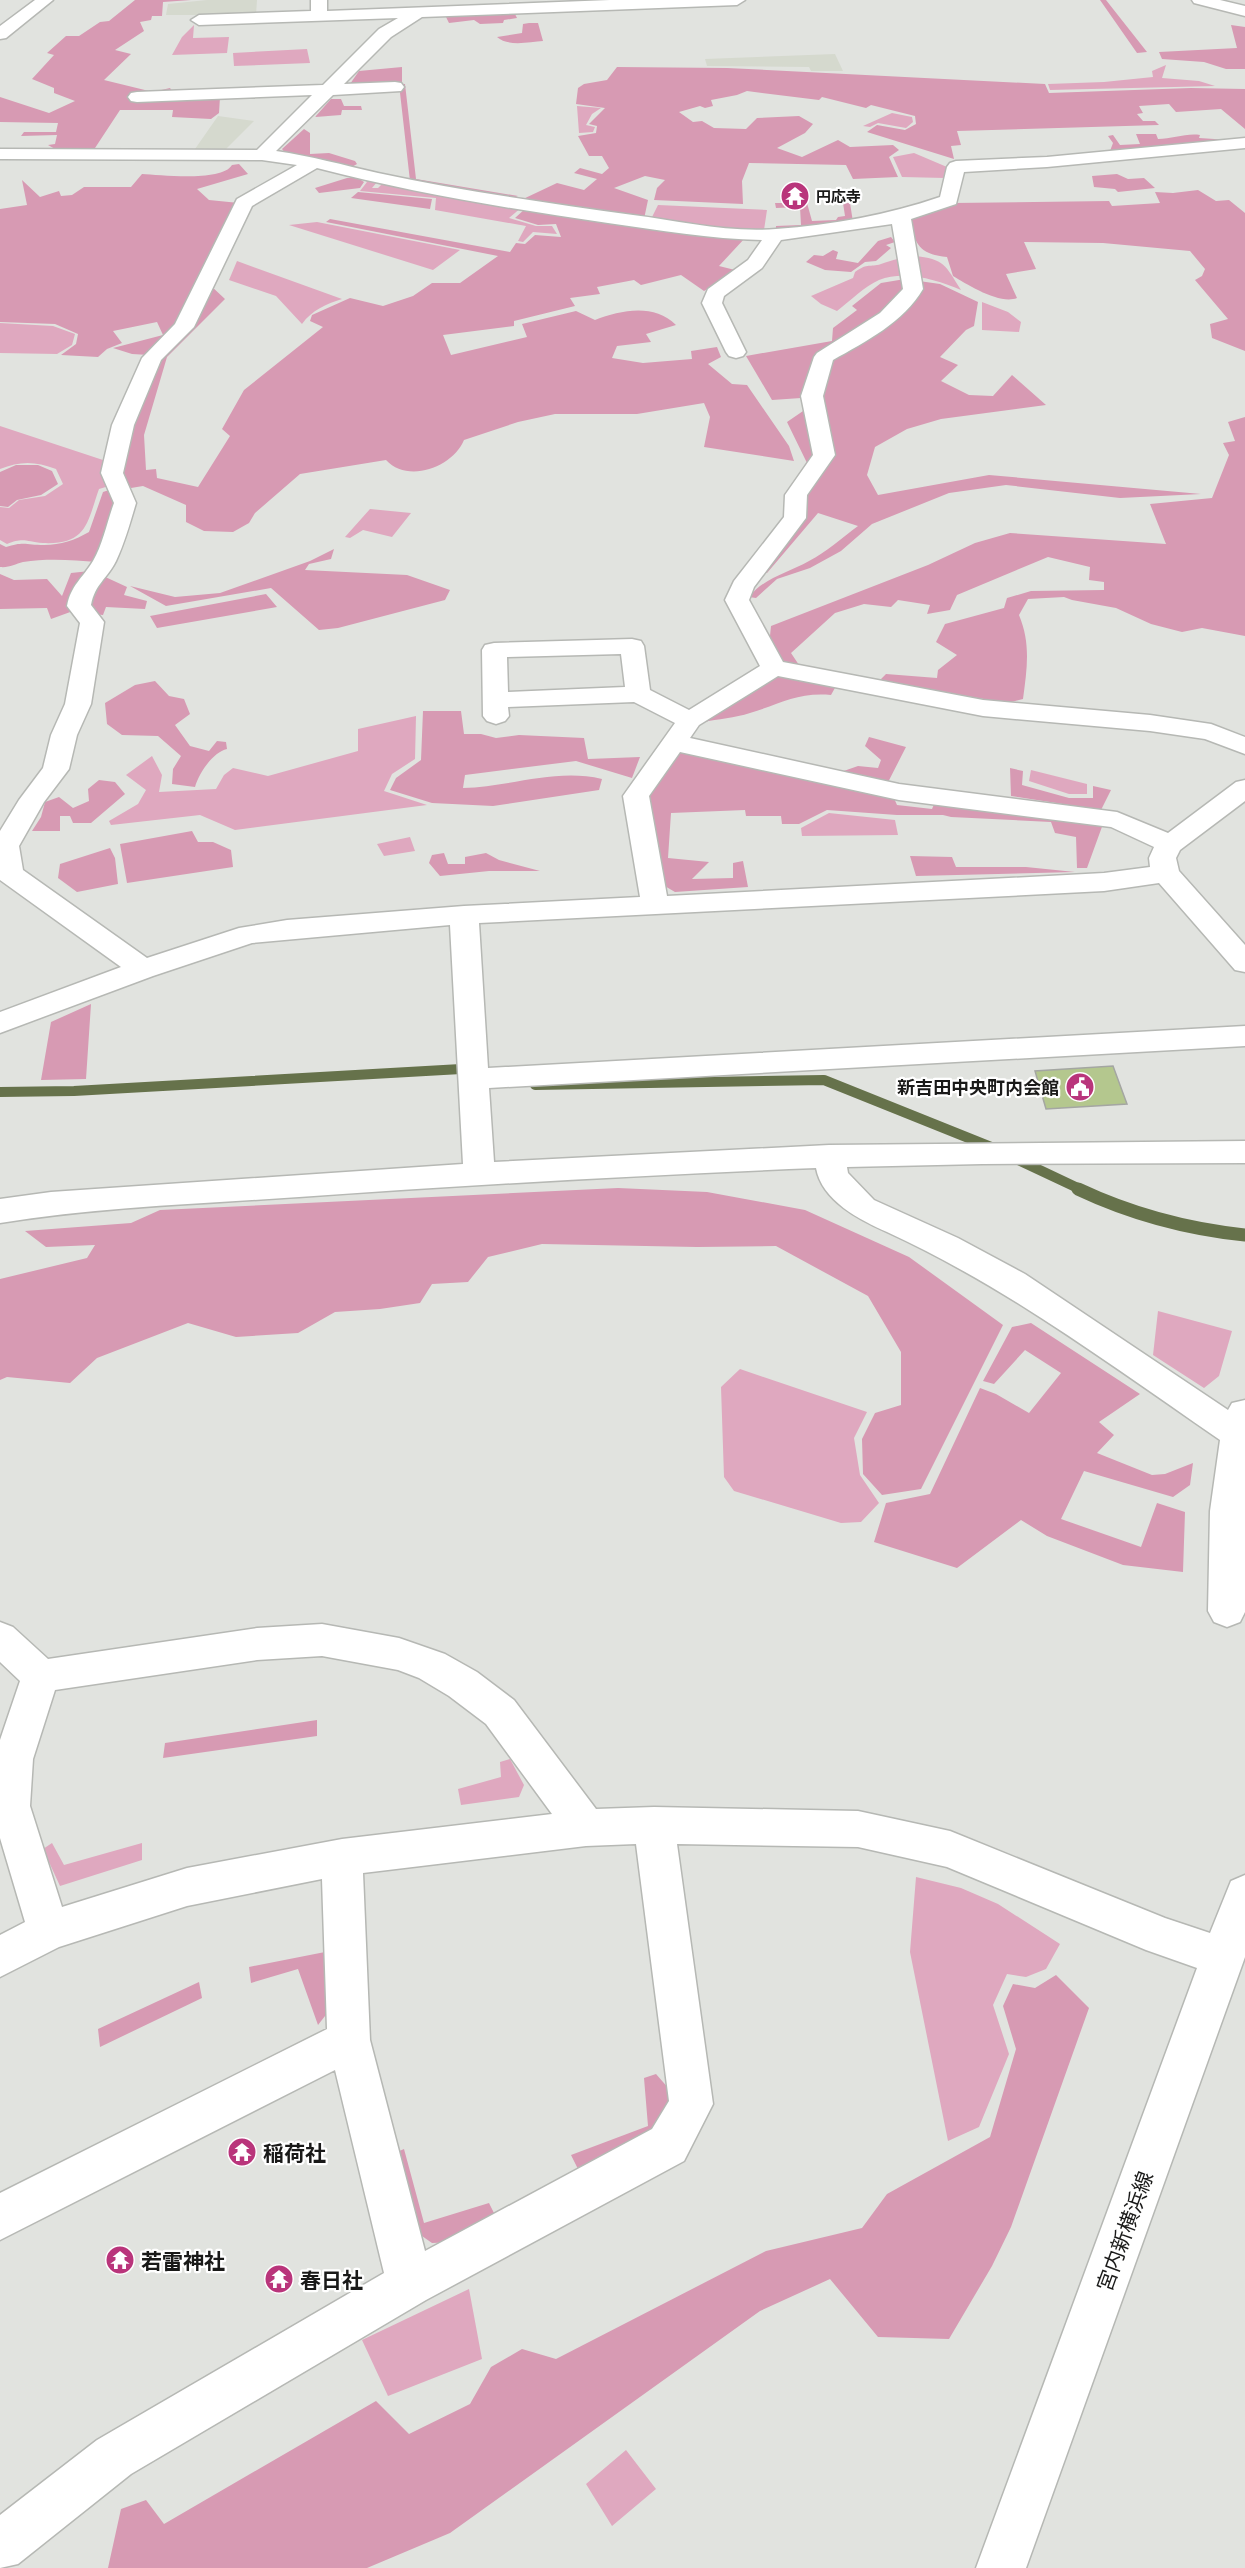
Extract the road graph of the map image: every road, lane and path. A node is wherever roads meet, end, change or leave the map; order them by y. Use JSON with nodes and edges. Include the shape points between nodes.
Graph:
{"nodes":[{"id":1,"x":45,"y":0,"type":"edge"},
{"id":2,"x":737,"y":0,"type":"edge"},
{"id":3,"x":1200,"y":0,"type":"edge"},
{"id":4,"x":319,"y":8,"type":"edge"},
{"id":5,"x":1245,"y":11,"type":"edge"},
{"id":6,"x":418,"y":13,"type":"junction"},
{"id":7,"x":199,"y":20,"type":"dead end"},
{"id":8,"x":0,"y":34,"type":"edge"},
{"id":9,"x":395,"y":87,"type":"dead end"},
{"id":10,"x":328,"y":90,"type":"junction"},
{"id":11,"x":137,"y":97,"type":"dead end"},
{"id":12,"x":1245,"y":143,"type":"edge"},
{"id":13,"x":0,"y":154,"type":"edge"},
{"id":14,"x":262,"y":156,"type":"junction"},
{"id":15,"x":315,"y":162,"type":"junction"},
{"id":16,"x":902,"y":216,"type":"junction"},
{"id":17,"x":775,"y":235,"type":"junction"},
{"id":18,"x":736,"y":352,"type":"dead end"},
{"id":19,"x":774,"y":668,"type":"junction"},
{"id":20,"x":638,"y":694,"type":"junction"},
{"id":21,"x":690,"y":720,"type":"junction"},
{"id":22,"x":675,"y":743,"type":"junction"},
{"id":23,"x":1245,"y":746,"type":"edge"},
{"id":24,"x":1245,"y":789,"type":"edge"},
{"id":25,"x":1170,"y":844,"type":"junction"},
{"id":26,"x":1166,"y":874,"type":"junction"},
{"id":27,"x":655,"y":906,"type":"junction"},
{"id":28,"x":464,"y":915,"type":"junction"},
{"id":29,"x":1245,"y":963,"type":"edge"},
{"id":30,"x":143,"y":969,"type":"junction"},
{"id":31,"x":0,"y":1023,"type":"edge"},
{"id":32,"x":1245,"y":1036,"type":"edge"},
{"id":33,"x":474,"y":1073,"type":"junction"},
{"id":34,"x":1245,"y":1152,"type":"edge"},
{"id":35,"x":829,"y":1156,"type":"junction"},
{"id":36,"x":478,"y":1174,"type":"junction"},
{"id":37,"x":0,"y":1211,"type":"edge"},
{"id":38,"x":1242,"y":1423,"type":"edge"},
{"id":39,"x":1227,"y":1611,"type":"dead end"},
{"id":40,"x":0,"y":1638,"type":"edge"},
{"id":41,"x":41,"y":1676,"type":"junction"},
{"id":42,"x":654,"y":1826,"type":"junction"},
{"id":43,"x":586,"y":1828,"type":"junction"},
{"id":44,"x":342,"y":1857,"type":"junction"},
{"id":45,"x":1245,"y":1894,"type":"edge"},
{"id":46,"x":49,"y":1931,"type":"junction"},
{"id":47,"x":1224,"y":1957,"type":"junction"},
{"id":48,"x":0,"y":1958,"type":"edge"},
{"id":49,"x":349,"y":2040,"type":"junction"},
{"id":50,"x":0,"y":2217,"type":"edge"},
{"id":51,"x":410,"y":2284,"type":"junction"},
{"id":52,"x":0,"y":2546,"type":"edge"},
{"id":53,"x":1001,"y":2568,"type":"edge"}],
"edges":[{"from":1,"to":8,"type":"street"},
{"from":2,"to":6,"type":"street"},
{"from":3,"to":5,"type":"street"},
{"from":4,"to":6,"type":"street"},
{"from":4,"to":7,"type":"street"},
{"from":6,"to":10,"type":"street","via":[[385,33]]},
{"from":9,"to":10,"type":"street"},
{"from":10,"to":11,"type":"street"},
{"from":10,"to":14,"type":"street"},
{"from":12,"to":16,"type":"street","via":[[1047,162],[956,166],[949,200]]},
{"from":13,"to":14,"type":"street"},
{"from":14,"to":15,"type":"street"},
{"from":15,"to":17,"type":"street","via":[[377,178],[546,208],[729,234]]},
{"from":15,"to":30,"type":"street","via":[[244,203],[184,327],[152,358],[141,380],[123,425],[112,473],[125,503],[103,564],[82,591],[80,606],[92,622],[78,704],[64,735],[56,769],[5,846],[10,874]]},
{"from":16,"to":17,"type":"street"},
{"from":16,"to":19,"type":"street","via":[[914,288],[907,300],[863,334],[824,357],[812,396],[824,455],[795,495],[795,518],[742,586],[737,600]]},
{"from":17,"to":18,"type":"street","via":[[755,264],[715,293],[712,303]]},
{"from":19,"to":21,"type":"street"},
{"from":19,"to":23,"type":"street","via":[[983,708],[1211,732]]},
{"from":20,"to":20,"type":"street","via":[[496,708],[494,650],[632,646]]},
{"from":20,"to":21,"type":"street"},
{"from":21,"to":22,"type":"street"},
{"from":22,"to":25,"type":"street","via":[[898,792],[1117,820]]},
{"from":22,"to":27,"type":"street","via":[[636,796]]},
{"from":24,"to":25,"type":"street"},
{"from":25,"to":26,"type":"street","via":[[1163,851],[1161,862]]},
{"from":26,"to":27,"type":"street","via":[[1104,882]]},
{"from":26,"to":29,"type":"street"},
{"from":27,"to":28,"type":"street"},
{"from":28,"to":30,"type":"street","via":[[249,934]]},
{"from":28,"to":33,"type":"street"},
{"from":30,"to":31,"type":"street"},
{"from":32,"to":33,"type":"street","via":[[524,1076]]},
{"from":33,"to":36,"type":"street"},
{"from":34,"to":35,"type":"street"},
{"from":35,"to":36,"type":"street"},
{"from":35,"to":38,"type":"street","via":[[833,1177],[863,1208],[947,1246],[1013,1283]]},
{"from":36,"to":37,"type":"street","via":[[51,1203]]},
{"from":38,"to":39,"type":"street","via":[[1227,1532]]},
{"from":40,"to":41,"type":"street"},
{"from":41,"to":43,"type":"street","via":[[257,1644],[322,1640],[399,1654],[463,1683],[500,1712]]},
{"from":41,"to":46,"type":"street","via":[[13,1759],[10,1806]]},
{"from":42,"to":43,"type":"street"},
{"from":42,"to":47,"type":"street","via":[[858,1829],[950,1849],[1161,1936]]},
{"from":42,"to":51,"type":"street","via":[[691,2104],[668,2145]]},
{"from":43,"to":44,"type":"street"},
{"from":44,"to":46,"type":"street","via":[[188,1887]]},
{"from":44,"to":49,"type":"street"},
{"from":45,"to":47,"type":"street","name":"宮内新横浜線"},
{"from":46,"to":48,"type":"street"},
{"from":47,"to":53,"type":"street","name":"宮内新横浜線"},
{"from":49,"to":50,"type":"street"},
{"from":49,"to":51,"type":"street"},
{"from":51,"to":52,"type":"street","via":[[114,2457]]}]}
